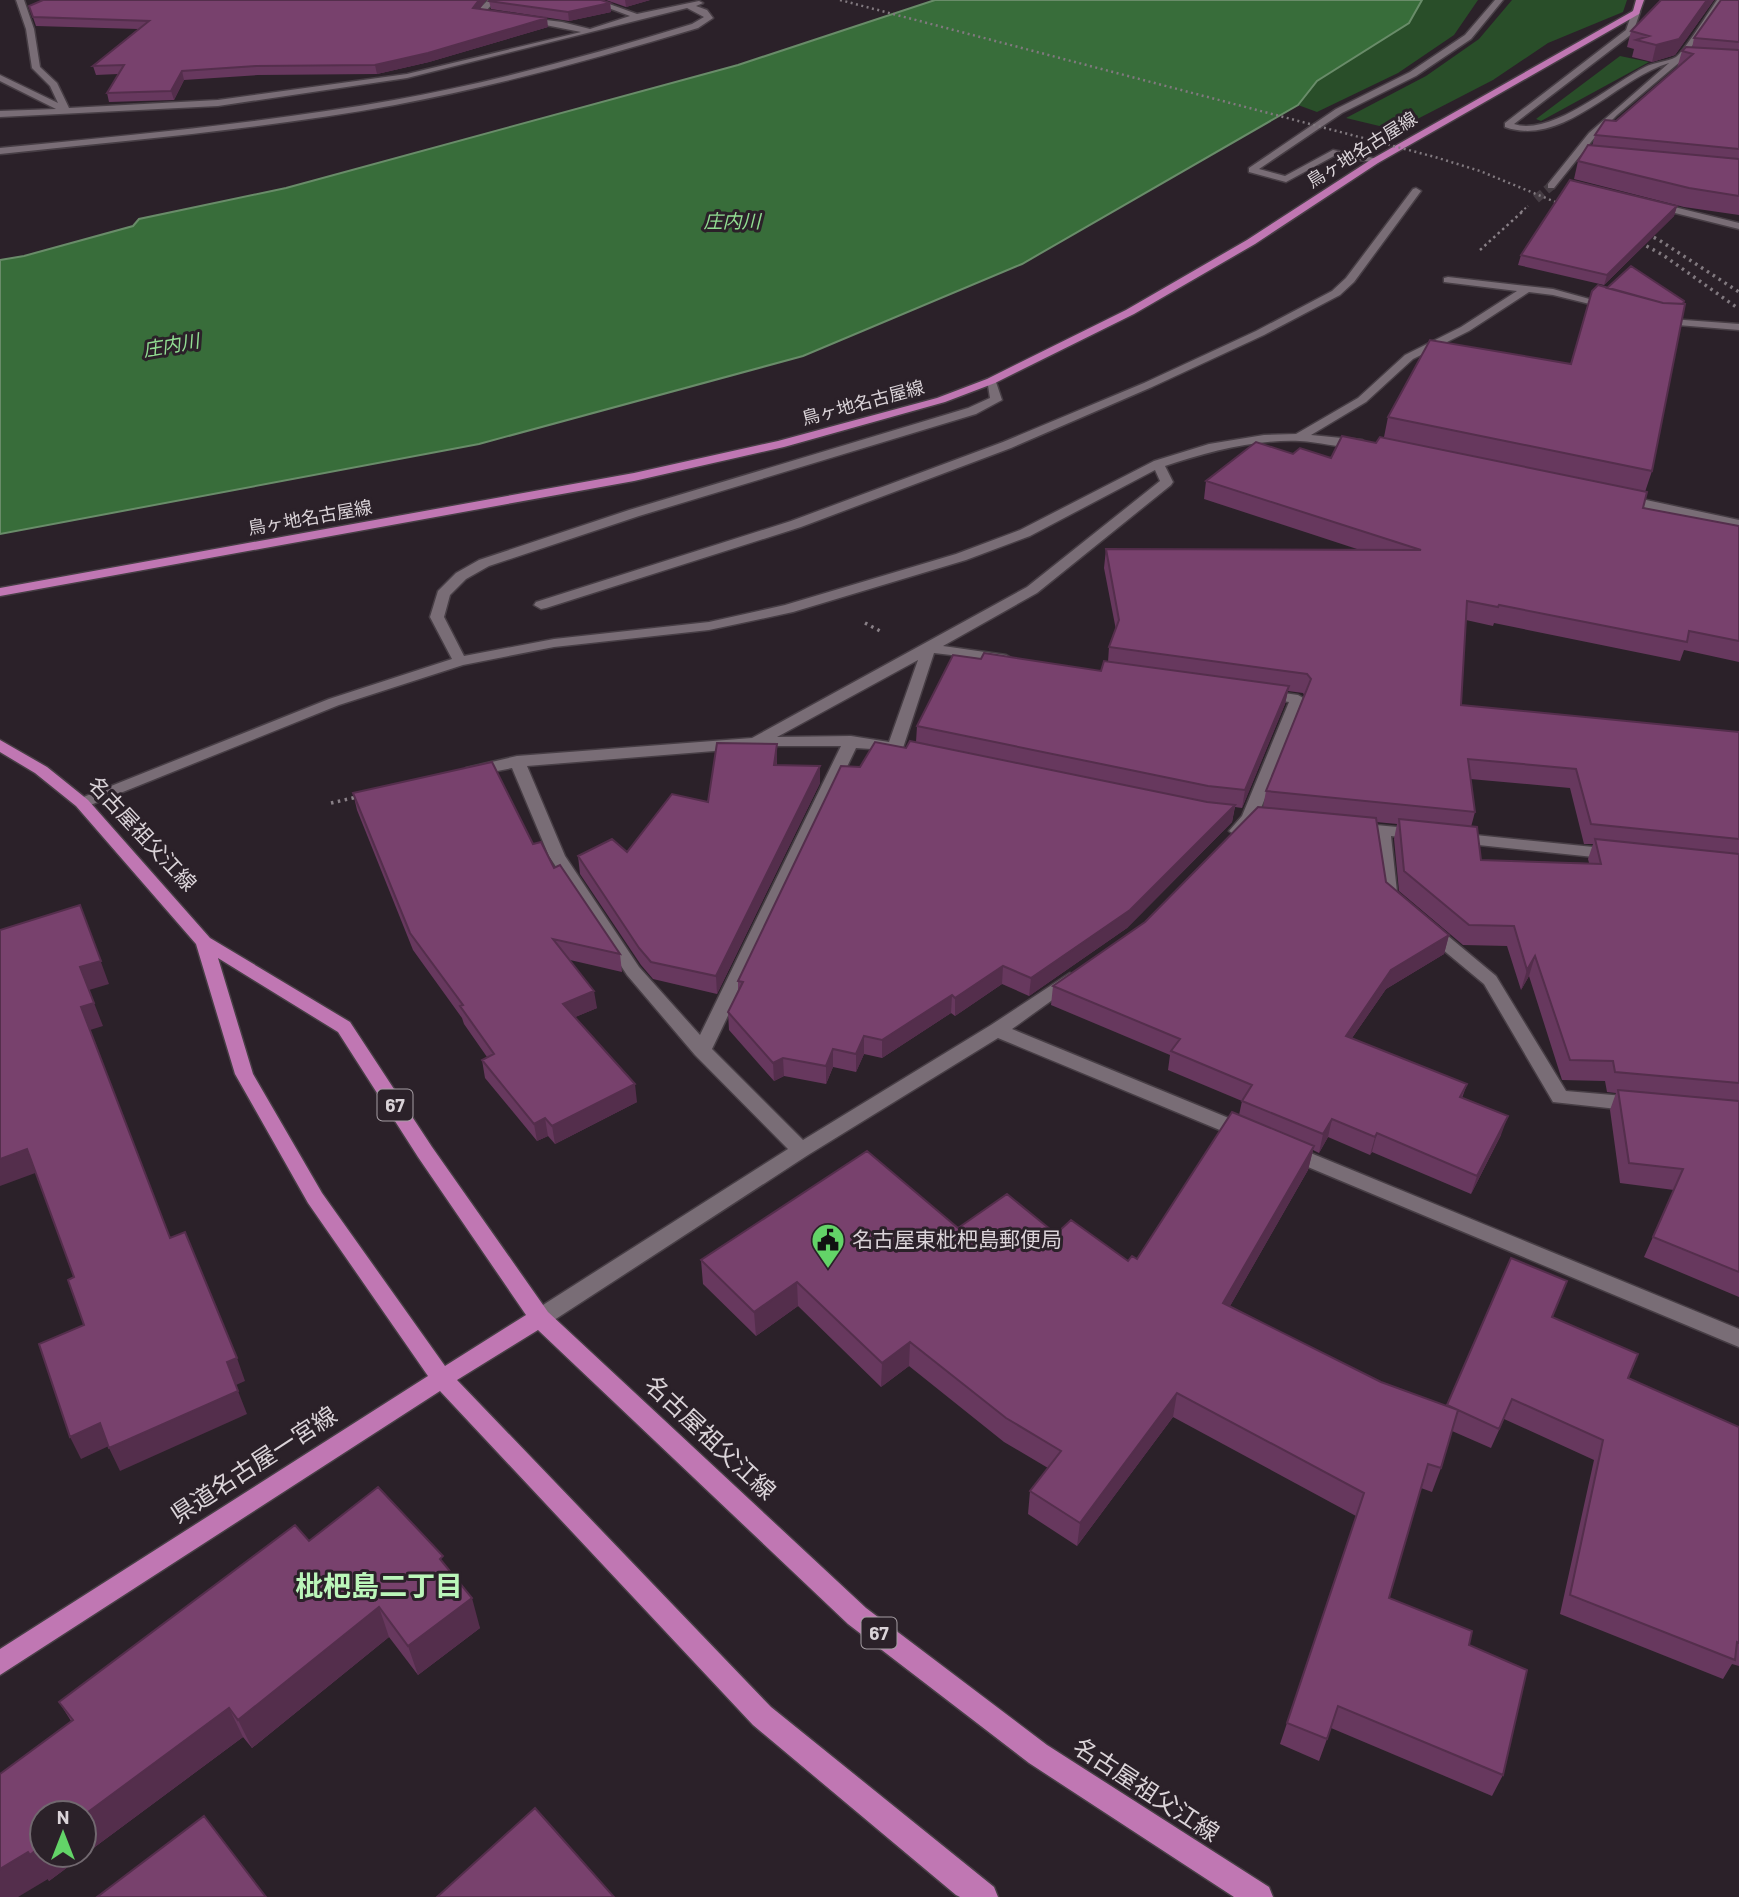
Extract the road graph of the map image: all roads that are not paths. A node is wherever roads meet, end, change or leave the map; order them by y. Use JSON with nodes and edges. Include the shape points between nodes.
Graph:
{"nodes":[{"id":1,"x":20,"y":0,"type":"edge"},
{"id":2,"x":492,"y":0,"type":"edge"},
{"id":3,"x":593,"y":0,"type":"edge"},
{"id":4,"x":707,"y":0,"type":"edge"},
{"id":5,"x":1499,"y":0,"type":"edge"},
{"id":6,"x":1721,"y":0,"type":"edge"},
{"id":7,"x":689,"y":6,"type":"junction"},
{"id":8,"x":1638,"y":6,"type":"edge"},
{"id":9,"x":503,"y":16,"type":"edge"},
{"id":10,"x":637,"y":16,"type":"junction"},
{"id":11,"x":514,"y":18,"type":"edge"},
{"id":12,"x":590,"y":32,"type":"junction"},
{"id":13,"x":1680,"y":58,"type":"junction"},
{"id":14,"x":1739,"y":63,"type":"edge"},
{"id":15,"x":0,"y":78,"type":"edge"},
{"id":16,"x":66,"y":110,"type":"junction"},
{"id":17,"x":0,"y":114,"type":"edge"},
{"id":18,"x":0,"y":151,"type":"edge"},
{"id":19,"x":1577,"y":158,"type":"junction"},
{"id":20,"x":1590,"y":159,"type":"edge"},
{"id":21,"x":1375,"y":161,"type":"junction"},
{"id":22,"x":1570,"y":184,"type":"edge"},
{"id":23,"x":1416,"y":191,"type":"dead end"},
{"id":24,"x":1648,"y":203,"type":"edge"},
{"id":25,"x":1739,"y":226,"type":"edge"},
{"id":26,"x":1448,"y":281,"type":"road end"},
{"id":27,"x":1527,"y":289,"type":"junction"},
{"id":28,"x":1622,"y":310,"type":"edge"},
{"id":29,"x":1645,"y":317,"type":"edge"},
{"id":30,"x":1739,"y":327,"type":"edge"},
{"id":31,"x":991,"y":381,"type":"junction"},
{"id":32,"x":1299,"y":437,"type":"junction"},
{"id":33,"x":1381,"y":448,"type":"edge"},
{"id":34,"x":1158,"y":464,"type":"junction"},
{"id":35,"x":1615,"y":498,"type":"edge"},
{"id":36,"x":1739,"y":524,"type":"edge"},
{"id":37,"x":0,"y":593,"type":"edge"},
{"id":38,"x":541,"y":605,"type":"dead end"},
{"id":39,"x":924,"y":651,"type":"junction"},
{"id":40,"x":460,"y":661,"type":"junction"},
{"id":41,"x":1025,"y":662,"type":"edge"},
{"id":42,"x":1243,"y":692,"type":"edge"},
{"id":43,"x":851,"y":741,"type":"junction"},
{"id":44,"x":751,"y":745,"type":"junction"},
{"id":45,"x":3,"y":751,"type":"edge"},
{"id":46,"x":517,"y":761,"type":"junction"},
{"id":47,"x":452,"y":776,"type":"edge"},
{"id":48,"x":82,"y":803,"type":"junction"},
{"id":49,"x":1227,"y":815,"type":"edge"},
{"id":50,"x":1256,"y":819,"type":"junction"},
{"id":51,"x":1342,"y":827,"type":"edge"},
{"id":52,"x":1382,"y":831,"type":"junction"},
{"id":53,"x":1221,"y":847,"type":"edge"},
{"id":54,"x":1626,"y":855,"type":"edge"},
{"id":55,"x":204,"y":942,"type":"junction"},
{"id":56,"x":1082,"y":971,"type":"edge"},
{"id":57,"x":997,"y":1030,"type":"junction"},
{"id":58,"x":702,"y":1050,"type":"junction"},
{"id":59,"x":1656,"y":1105,"type":"edge"},
{"id":60,"x":801,"y":1150,"type":"junction"},
{"id":61,"x":540,"y":1318,"type":"junction"},
{"id":62,"x":1739,"y":1338,"type":"edge"},
{"id":63,"x":442,"y":1378,"type":"junction"},
{"id":64,"x":0,"y":1663,"type":"edge"},
{"id":65,"x":984,"y":1897,"type":"edge"},
{"id":66,"x":1259,"y":1897,"type":"edge"}],
"edges":[{"from":1,"to":16,"type":"street","via":[[28,8],[36,68],[54,85]]},
{"from":2,"to":9,"type":"street","via":[[479,13]]},
{"from":3,"to":10,"type":"street"},
{"from":4,"to":7,"type":"street"},
{"from":5,"to":21,"type":"street","via":[[1468,37],[1412,74],[1339,111],[1252,170],[1286,179],[1334,153]]},
{"from":6,"to":13,"type":"street"},
{"from":7,"to":10,"type":"street"},
{"from":7,"to":18,"type":"street","via":[[709,18],[695,26],[533,71],[398,101],[241,126]]},
{"from":8,"to":13,"type":"street","via":[[1630,31],[1508,125],[1533,130],[1559,122],[1643,69]]},
{"from":8,"to":21,"type":"main road","name":"鳥ヶ地名古屋線"},
{"from":10,"to":12,"type":"street"},
{"from":11,"to":12,"type":"street"},
{"from":12,"to":16,"type":"street","via":[[407,76],[218,103]]},
{"from":13,"to":14,"type":"street"},
{"from":13,"to":19,"type":"street","via":[[1614,113]]},
{"from":15,"to":16,"type":"street"},
{"from":16,"to":17,"type":"street"},
{"from":19,"to":20,"type":"street"},
{"from":19,"to":22,"type":"street","via":[[1554,183]]},
{"from":21,"to":31,"type":"main road","name":"鳥ヶ地名古屋線","via":[[1251,242],[1130,312]]},
{"from":23,"to":38,"type":"street","via":[[1336,293],[1260,333],[1007,445],[796,524]]},
{"from":24,"to":25,"type":"street"},
{"from":26,"to":27,"type":"street"},
{"from":27,"to":28,"type":"street"},
{"from":27,"to":32,"type":"street","via":[[1465,329],[1409,357],[1362,400]]},
{"from":29,"to":30,"type":"street"},
{"from":31,"to":37,"type":"main road","name":"鳥ヶ地名古屋線","via":[[941,400],[780,444],[634,477]]},
{"from":31,"to":40,"type":"street","via":[[996,400],[972,411],[484,563],[460,576],[443,594],[437,617]]},
{"from":32,"to":33,"type":"street"},
{"from":32,"to":34,"type":"street","via":[[1218,446]]},
{"from":34,"to":39,"type":"street","via":[[1167,482],[1032,590]]},
{"from":34,"to":40,"type":"street","via":[[1025,533],[788,609]]},
{"from":35,"to":36,"type":"street"},
{"from":39,"to":41,"type":"street"},
{"from":39,"to":43,"type":"street","via":[[902,749]]},
{"from":39,"to":44,"type":"street"},
{"from":40,"to":48,"type":"street","via":[[334,702]]},
{"from":42,"to":50,"type":"street","via":[[1298,699]]},
{"from":43,"to":44,"type":"street"},
{"from":43,"to":58,"type":"street"},
{"from":44,"to":46,"type":"street"},
{"from":45,"to":48,"type":"main road","name":"名古屋祖父江線","number":"67","via":[[41,770]]},
{"from":46,"to":47,"type":"street"},
{"from":46,"to":58,"type":"street","via":[[557,856],[633,971]]},
{"from":48,"to":55,"type":"main road","name":"名古屋祖父江線","number":"67"},
{"from":49,"to":50,"type":"street"},
{"from":50,"to":53,"type":"street"},
{"from":51,"to":52,"type":"street"},
{"from":52,"to":54,"type":"street"},
{"from":52,"to":59,"type":"street","via":[[1389,894],[1490,981],[1560,1097]]},
{"from":55,"to":61,"type":"main road","name":"名古屋祖父江線","number":"67","via":[[344,1027]]},
{"from":55,"to":63,"type":"main road","name":"名古屋祖父江線","number":"67","via":[[244,1074],[315,1198]]},
{"from":56,"to":57,"type":"street"},
{"from":57,"to":60,"type":"street"},
{"from":57,"to":62,"type":"street"},
{"from":58,"to":60,"type":"street"},
{"from":60,"to":61,"type":"street"},
{"from":61,"to":63,"type":"main road","name":"県道名古屋一宮線"},
{"from":61,"to":66,"type":"main road","name":"名古屋祖父江線","number":"67","via":[[857,1616],[1038,1754]]},
{"from":63,"to":64,"type":"main road","name":"県道名古屋一宮線"},
{"from":63,"to":65,"type":"main road","name":"名古屋祖父江線","number":"67","via":[[762,1716]]}]}
